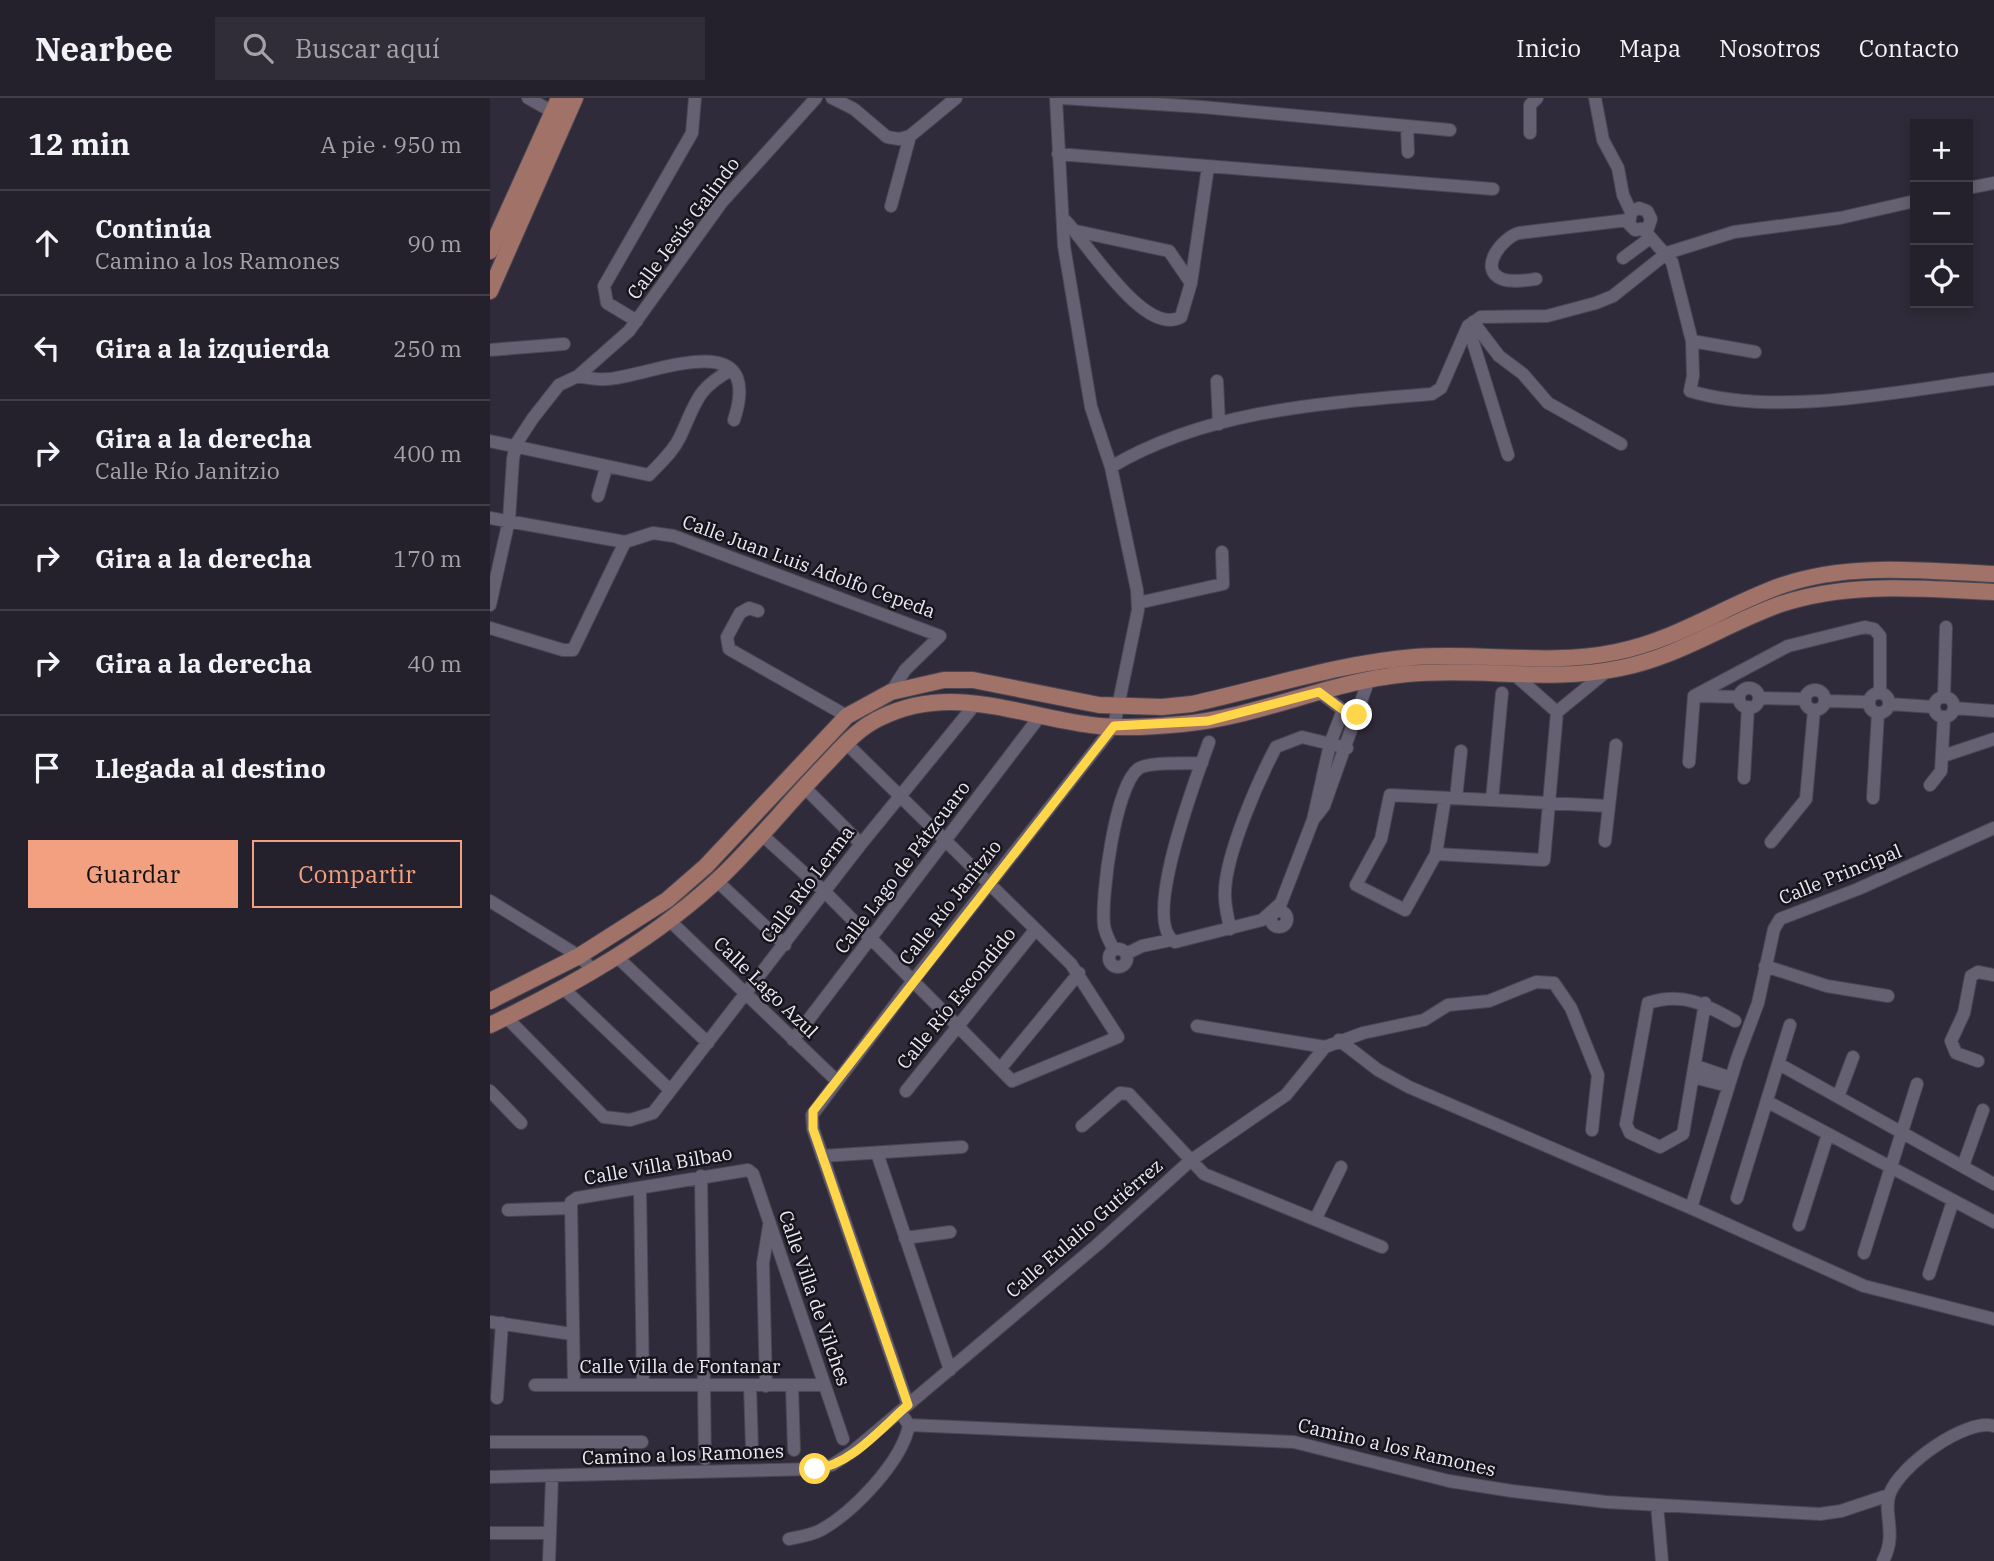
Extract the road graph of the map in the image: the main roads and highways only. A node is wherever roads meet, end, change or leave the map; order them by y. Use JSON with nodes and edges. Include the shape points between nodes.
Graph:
{"nodes":[{"id":1,"x":575,"y":98,"type":"edge"},
{"id":2,"x":556,"y":102,"type":"edge"},
{"id":3,"x":490,"y":251,"type":"edge"},
{"id":4,"x":490,"y":291,"type":"edge"},
{"id":5,"x":1994,"y":574,"type":"edge"},
{"id":6,"x":1994,"y":592,"type":"edge"},
{"id":7,"x":490,"y":1001,"type":"edge"},
{"id":8,"x":490,"y":1025,"type":"edge"}],
"edges":[{"from":1,"to":4,"type":"main road"},
{"from":2,"to":3,"type":"main road"},
{"from":5,"to":7,"type":"main road","via":[[1844,572],[1785,585],[1688,630],[1617,652],[1559,659],[1453,655],[1389,659],[1192,704],[1119,707],[973,680],[932,682],[891,692],[847,716],[706,866],[667,900],[579,956]]},
{"from":6,"to":8,"type":"main road","via":[[1870,587],[1811,596],[1779,605],[1650,661],[1607,671],[1516,676],[1443,672],[1369,679],[1208,721],[1114,726],[977,702],[913,706],[866,725],[717,881],[669,920],[563,988]]}]}
